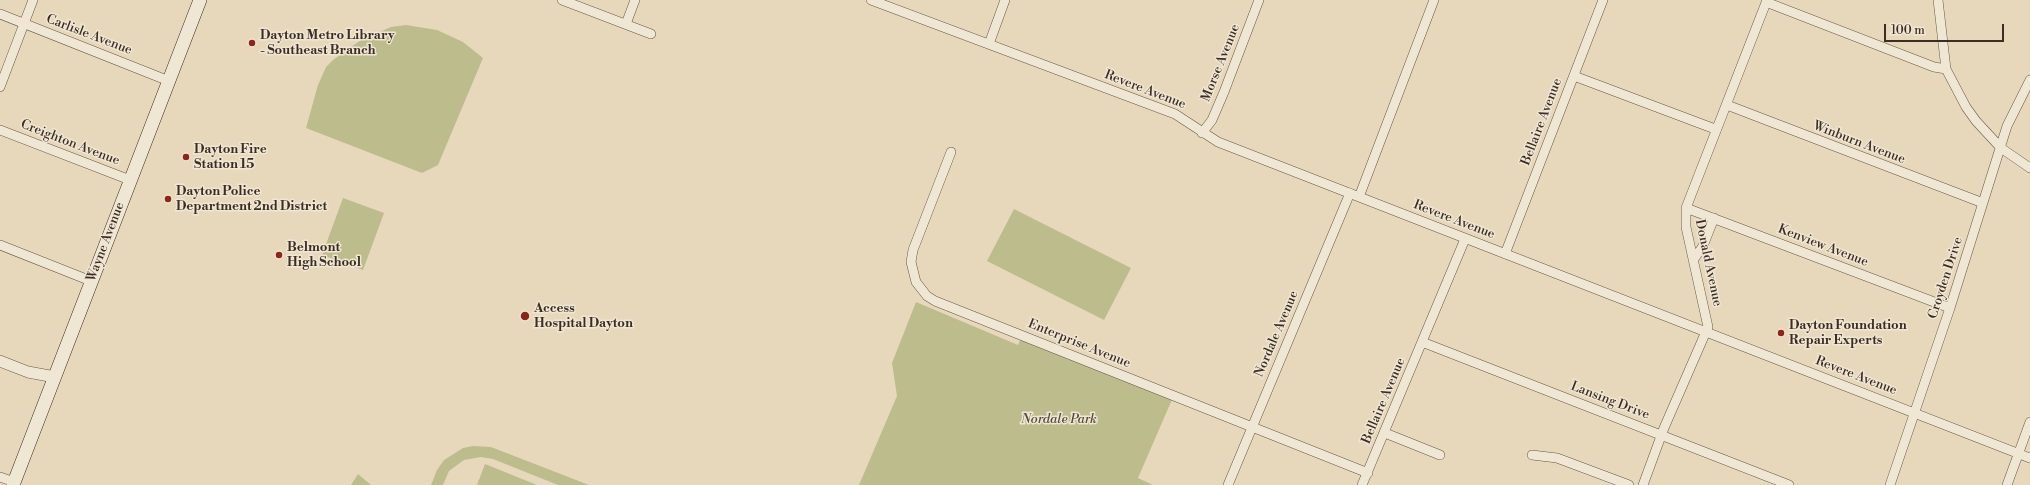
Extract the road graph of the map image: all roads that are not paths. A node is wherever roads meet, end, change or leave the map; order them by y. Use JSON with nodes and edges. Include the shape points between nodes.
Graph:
{"nodes":[{"id":1,"x":33,"y":0,"type":"edge"},
{"id":2,"x":200,"y":0,"type":"edge"},
{"id":3,"x":562,"y":0,"type":"edge"},
{"id":4,"x":635,"y":0,"type":"edge"},
{"id":5,"x":871,"y":0,"type":"edge"},
{"id":6,"x":1259,"y":0,"type":"edge"},
{"id":7,"x":1434,"y":0,"type":"edge"},
{"id":8,"x":1603,"y":0,"type":"edge"},
{"id":9,"x":1938,"y":0,"type":"edge"},
{"id":10,"x":1003,"y":1,"type":"edge"},
{"id":11,"x":1766,"y":1,"type":"edge"},
{"id":12,"x":0,"y":14,"type":"edge"},
{"id":13,"x":24,"y":24,"type":"junction"},
{"id":14,"x":626,"y":24,"type":"junction"},
{"id":15,"x":651,"y":34,"type":"dead end"},
{"id":16,"x":989,"y":44,"type":"junction"},
{"id":17,"x":1946,"y":68,"type":"junction"},
{"id":18,"x":1574,"y":76,"type":"junction"},
{"id":19,"x":2030,"y":80,"type":"edge"},
{"id":20,"x":169,"y":81,"type":"junction"},
{"id":21,"x":0,"y":87,"type":"edge"},
{"id":22,"x":1727,"y":105,"type":"junction"},
{"id":23,"x":0,"y":130,"type":"edge"},
{"id":24,"x":1715,"y":130,"type":"junction"},
{"id":25,"x":1202,"y":133,"type":"junction"},
{"id":26,"x":2001,"y":148,"type":"junction"},
{"id":27,"x":951,"y":152,"type":"dead end"},
{"id":28,"x":2030,"y":168,"type":"edge"},
{"id":29,"x":130,"y":180,"type":"junction"},
{"id":30,"x":1350,"y":193,"type":"junction"},
{"id":31,"x":1359,"y":197,"type":"junction"},
{"id":32,"x":1983,"y":204,"type":"junction"},
{"id":33,"x":1686,"y":208,"type":"junction"},
{"id":34,"x":1714,"y":218,"type":"junction"},
{"id":35,"x":1465,"y":239,"type":"junction"},
{"id":36,"x":0,"y":245,"type":"edge"},
{"id":37,"x":1505,"y":254,"type":"junction"},
{"id":38,"x":1694,"y":259,"type":"junction"},
{"id":39,"x":91,"y":281,"type":"junction"},
{"id":40,"x":1950,"y":308,"type":"junction"},
{"id":41,"x":1706,"y":333,"type":"junction"},
{"id":42,"x":1422,"y":342,"type":"junction"},
{"id":43,"x":0,"y":361,"type":"edge"},
{"id":44,"x":55,"y":377,"type":"junction"},
{"id":45,"x":1915,"y":413,"type":"junction"},
{"id":46,"x":2030,"y":422,"type":"edge"},
{"id":47,"x":1252,"y":427,"type":"junction"},
{"id":48,"x":1384,"y":433,"type":"junction"},
{"id":49,"x":1661,"y":435,"type":"junction"},
{"id":50,"x":2018,"y":454,"type":"junction"},
{"id":51,"x":1440,"y":455,"type":"dead end"},
{"id":52,"x":1532,"y":456,"type":"dead end"},
{"id":53,"x":2030,"y":458,"type":"edge"},
{"id":54,"x":1368,"y":473,"type":"junction"},
{"id":55,"x":0,"y":477,"type":"edge"},
{"id":56,"x":13,"y":484,"type":"edge"},
{"id":57,"x":1228,"y":485,"type":"edge"},
{"id":58,"x":1362,"y":485,"type":"edge"},
{"id":59,"x":1629,"y":485,"type":"edge"},
{"id":60,"x":1643,"y":485,"type":"edge"},
{"id":61,"x":1789,"y":485,"type":"edge"},
{"id":62,"x":1890,"y":485,"type":"edge"},
{"id":63,"x":2007,"y":485,"type":"edge"}],
"edges":[{"from":1,"to":13,"type":"street"},
{"from":2,"to":20,"type":"main road","name":"Wayne Avenue"},
{"from":3,"to":14,"type":"street"},
{"from":4,"to":14,"type":"street"},
{"from":5,"to":16,"type":"street","name":"Revere Avenue"},
{"from":6,"to":25,"type":"street","name":"Morse Avenue","via":[[1212,120]]},
{"from":7,"to":31,"type":"street"},
{"from":8,"to":18,"type":"street","name":"Bellaire Avenue"},
{"from":9,"to":17,"type":"street"},
{"from":10,"to":16,"type":"street"},
{"from":11,"to":17,"type":"street","via":[[1934,67]]},
{"from":11,"to":22,"type":"street","name":"Donald Avenue"},
{"from":12,"to":13,"type":"street","name":"Carlisle Avenue"},
{"from":13,"to":20,"type":"street","name":"Carlisle Avenue"},
{"from":13,"to":21,"type":"street"},
{"from":14,"to":15,"type":"street"},
{"from":16,"to":25,"type":"street","name":"Revere Avenue","via":[[1175,114]]},
{"from":17,"to":26,"type":"street","via":[[1969,112]]},
{"from":18,"to":24,"type":"street"},
{"from":18,"to":37,"type":"street","name":"Bellaire Avenue"},
{"from":19,"to":26,"type":"street","name":"Croyden Drive","via":[[2007,126]]},
{"from":20,"to":29,"type":"main road","name":"Wayne Avenue"},
{"from":22,"to":24,"type":"street","name":"Donald Avenue"},
{"from":22,"to":32,"type":"street","name":"Winburn Avenue"},
{"from":23,"to":29,"type":"street","name":"Creighton Avenue"},
{"from":24,"to":33,"type":"street","name":"Donald Avenue"},
{"from":25,"to":30,"type":"street","name":"Revere Avenue","via":[[1218,142]]},
{"from":26,"to":28,"type":"street"},
{"from":26,"to":32,"type":"street","name":"Croyden Drive"},
{"from":27,"to":47,"type":"street","name":"Enterprise Avenue","via":[[913,250],[911,262],[916,282],[928,296],[935,301]]},
{"from":29,"to":39,"type":"main road","name":"Wayne Avenue"},
{"from":30,"to":31,"type":"street","name":"Revere Avenue"},
{"from":30,"to":47,"type":"street","name":"Nordale Avenue"},
{"from":31,"to":35,"type":"street","name":"Revere Avenue"},
{"from":32,"to":40,"type":"street","name":"Croyden Drive"},
{"from":33,"to":34,"type":"street","name":"Kenview Avenue"},
{"from":33,"to":38,"type":"street","name":"Donald Avenue","via":[[1686,227]]},
{"from":34,"to":38,"type":"street","via":[[1703,246]]},
{"from":34,"to":40,"type":"street","name":"Kenview Avenue"},
{"from":35,"to":37,"type":"street","name":"Revere Avenue"},
{"from":35,"to":42,"type":"street","name":"Bellaire Avenue"},
{"from":36,"to":39,"type":"street"},
{"from":37,"to":41,"type":"street","name":"Revere Avenue"},
{"from":38,"to":41,"type":"street","name":"Donald Avenue","via":[[1708,327]]},
{"from":39,"to":44,"type":"main road","name":"Wayne Avenue"},
{"from":40,"to":45,"type":"street","name":"Croyden Drive"},
{"from":41,"to":45,"type":"street","name":"Revere Avenue"},
{"from":41,"to":49,"type":"street","name":"Donald Avenue"},
{"from":42,"to":48,"type":"street","name":"Bellaire Avenue"},
{"from":42,"to":49,"type":"street","name":"Lansing Drive"},
{"from":43,"to":44,"type":"street","via":[[28,372]]},
{"from":44,"to":56,"type":"main road","name":"Wayne Avenue"},
{"from":45,"to":50,"type":"street","name":"Revere Avenue"},
{"from":45,"to":62,"type":"street","name":"Croyden Drive"},
{"from":46,"to":50,"type":"street"},
{"from":47,"to":54,"type":"street","name":"Enterprise Avenue"},
{"from":47,"to":57,"type":"street","name":"Nordale Avenue"},
{"from":48,"to":51,"type":"street"},
{"from":48,"to":54,"type":"street","name":"Bellaire Avenue"},
{"from":49,"to":60,"type":"street","name":"Donald Avenue"},
{"from":49,"to":61,"type":"street","name":"Lansing Drive"},
{"from":50,"to":53,"type":"street","name":"Revere Avenue"},
{"from":50,"to":63,"type":"street"},
{"from":52,"to":59,"type":"street","via":[[1557,458]]},
{"from":54,"to":58,"type":"street","name":"Bellaire Avenue"},
{"from":55,"to":56,"type":"street"}]}
